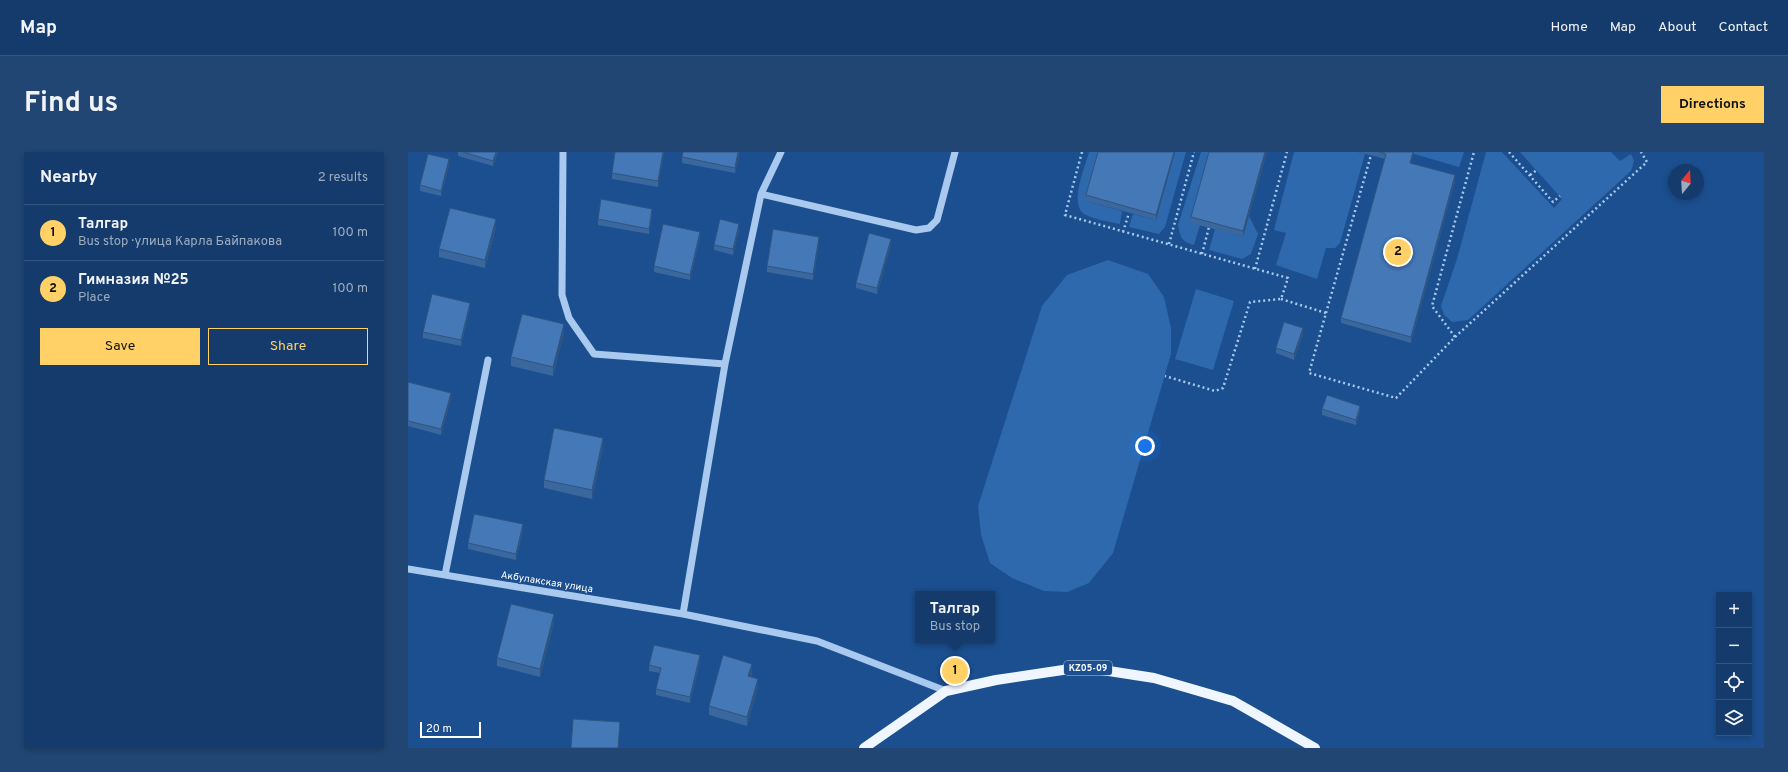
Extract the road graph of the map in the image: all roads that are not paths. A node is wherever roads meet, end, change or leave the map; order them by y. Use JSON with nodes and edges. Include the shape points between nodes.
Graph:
{"nodes":[{"id":1,"x":563,"y":152,"type":"edge"},
{"id":2,"x":781,"y":152,"type":"edge"},
{"id":3,"x":955,"y":152,"type":"edge"},
{"id":4,"x":761,"y":194,"type":"junction"},
{"id":5,"x":488,"y":360,"type":"dead end"},
{"id":6,"x":725,"y":364,"type":"junction"},
{"id":7,"x":408,"y":569,"type":"edge"},
{"id":8,"x":446,"y":575,"type":"junction"},
{"id":9,"x":683,"y":614,"type":"junction"},
{"id":10,"x":946,"y":691,"type":"junction"},
{"id":11,"x":864,"y":748,"type":"edge"},
{"id":12,"x":1315,"y":748,"type":"edge"}],
"edges":[{"from":1,"to":6,"type":"street","via":[[562,295],[569,318],[594,354]]},
{"from":2,"to":4,"type":"street"},
{"from":3,"to":4,"type":"street","via":[[936,220],[929,228],[916,230]]},
{"from":4,"to":6,"type":"street"},
{"from":5,"to":8,"type":"street"},
{"from":6,"to":9,"type":"street"},
{"from":7,"to":8,"type":"street","name":"Акбулакская улица"},
{"from":8,"to":9,"type":"street","name":"Акбулакская улица"},
{"from":9,"to":10,"type":"street","name":"Акбулакская улица","via":[[817,641]]},
{"from":10,"to":11,"type":"main road","number":"KZ05-09"},
{"from":10,"to":12,"type":"main road","number":"KZ05-09","via":[[996,680],[1082,667],[1154,678],[1233,701]]}]}
